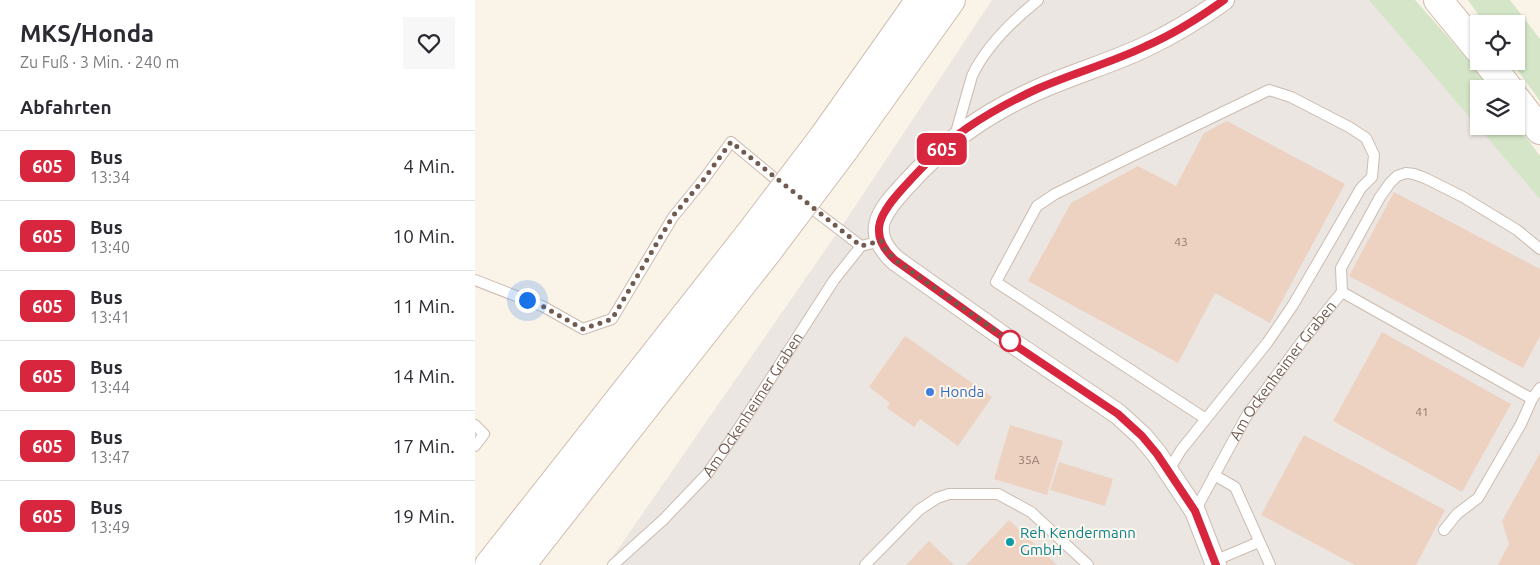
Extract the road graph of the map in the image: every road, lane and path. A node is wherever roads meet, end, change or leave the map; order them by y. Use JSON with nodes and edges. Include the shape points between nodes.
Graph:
{"nodes":[{"id":1,"x":920,"y":0,"type":"edge"},
{"id":2,"x":951,"y":0,"type":"edge"},
{"id":3,"x":1038,"y":0,"type":"edge"},
{"id":4,"x":1224,"y":0,"type":"edge"},
{"id":5,"x":1438,"y":0,"type":"edge"},
{"id":6,"x":1470,"y":39,"type":"edge"},
{"id":7,"x":1494,"y":70,"type":"edge"},
{"id":8,"x":1502,"y":80,"type":"edge"},
{"id":9,"x":1525,"y":111,"type":"edge"},
{"id":10,"x":1540,"y":130,"type":"edge"},
{"id":11,"x":955,"y":138,"type":"junction"},
{"id":12,"x":834,"y":143,"type":"junction"},
{"id":13,"x":881,"y":241,"type":"junction"},
{"id":14,"x":758,"y":244,"type":"junction"},
{"id":15,"x":861,"y":246,"type":"junction"},
{"id":16,"x":1540,"y":249,"type":"edge"},
{"id":17,"x":475,"y":280,"type":"edge"},
{"id":18,"x":1342,"y":292,"type":"junction"},
{"id":19,"x":1540,"y":388,"type":"edge"},
{"id":20,"x":1532,"y":399,"type":"junction"},
{"id":21,"x":1206,"y":419,"type":"junction"},
{"id":22,"x":475,"y":425,"type":"edge"},
{"id":23,"x":475,"y":446,"type":"edge"},
{"id":24,"x":1169,"y":470,"type":"junction"},
{"id":25,"x":1214,"y":475,"type":"junction"},
{"id":26,"x":1195,"y":511,"type":"junction"},
{"id":27,"x":1444,"y":530,"type":"dead end"},
{"id":28,"x":1259,"y":542,"type":"junction"},
{"id":29,"x":1215,"y":563,"type":"edge"},
{"id":30,"x":489,"y":565,"type":"edge"},
{"id":31,"x":521,"y":565,"type":"edge"},
{"id":32,"x":613,"y":565,"type":"edge"},
{"id":33,"x":865,"y":565,"type":"edge"},
{"id":34,"x":1088,"y":565,"type":"edge"},
{"id":35,"x":1270,"y":565,"type":"edge"}],
"edges":[{"from":1,"to":12,"type":"main road"},
{"from":2,"to":12,"type":"main road"},
{"from":3,"to":11,"type":"lane","via":[[998,37],[976,68]]},
{"from":4,"to":11,"type":"street","via":[[1149,45],[1037,89],[998,109]]},
{"from":5,"to":6,"type":"main road"},
{"from":7,"to":8,"type":"main road"},
{"from":9,"to":10,"type":"main road"},
{"from":11,"to":13,"type":"street","via":[[917,172],[885,208],[880,220]]},
{"from":12,"to":14,"type":"main road","bridge":true},
{"from":13,"to":15,"type":"lane"},
{"from":13,"to":24,"type":"street","via":[[895,260],[1118,414],[1142,436]]},
{"from":14,"to":30,"type":"main road"},
{"from":14,"to":31,"type":"main road"},
{"from":15,"to":17,"type":"lane","via":[[731,142],[673,216],[612,319],[583,329],[544,307]]},
{"from":15,"to":32,"type":"lane","name":"Am Ockenheimer Graben","via":[[834,280],[707,474]]},
{"from":16,"to":18,"type":"lane","via":[[1517,230],[1463,197],[1425,178],[1406,173],[1397,176],[1380,197],[1341,268]]},
{"from":18,"to":20,"type":"lane","name":"Am Ockenheimer Graben"},
{"from":18,"to":25,"type":"lane","name":"Am Ockenheimer Graben","via":[[1247,415]]},
{"from":19,"to":20,"type":"lane"},
{"from":20,"to":27,"type":"lane","via":[[1478,498],[1457,514]]},
{"from":21,"to":21,"type":"lane","via":[[1267,344],[1361,188],[1372,177],[1374,155],[1367,138],[1291,97],[1269,90],[1055,194],[1037,206],[996,282]]},
{"from":21,"to":24,"type":"lane"},
{"from":22,"to":23,"type":"lane","via":[[484,434]]},
{"from":24,"to":26,"type":"street"},
{"from":25,"to":26,"type":"lane","name":"Am Ockenheimer Graben"},
{"from":25,"to":28,"type":"lane","via":[[1235,487]]},
{"from":26,"to":29,"type":"street"},
{"from":28,"to":29,"type":"lane"},
{"from":28,"to":35,"type":"lane"},
{"from":33,"to":34,"type":"lane","via":[[919,510],[949,494],[998,494],[1031,512]]}]}
